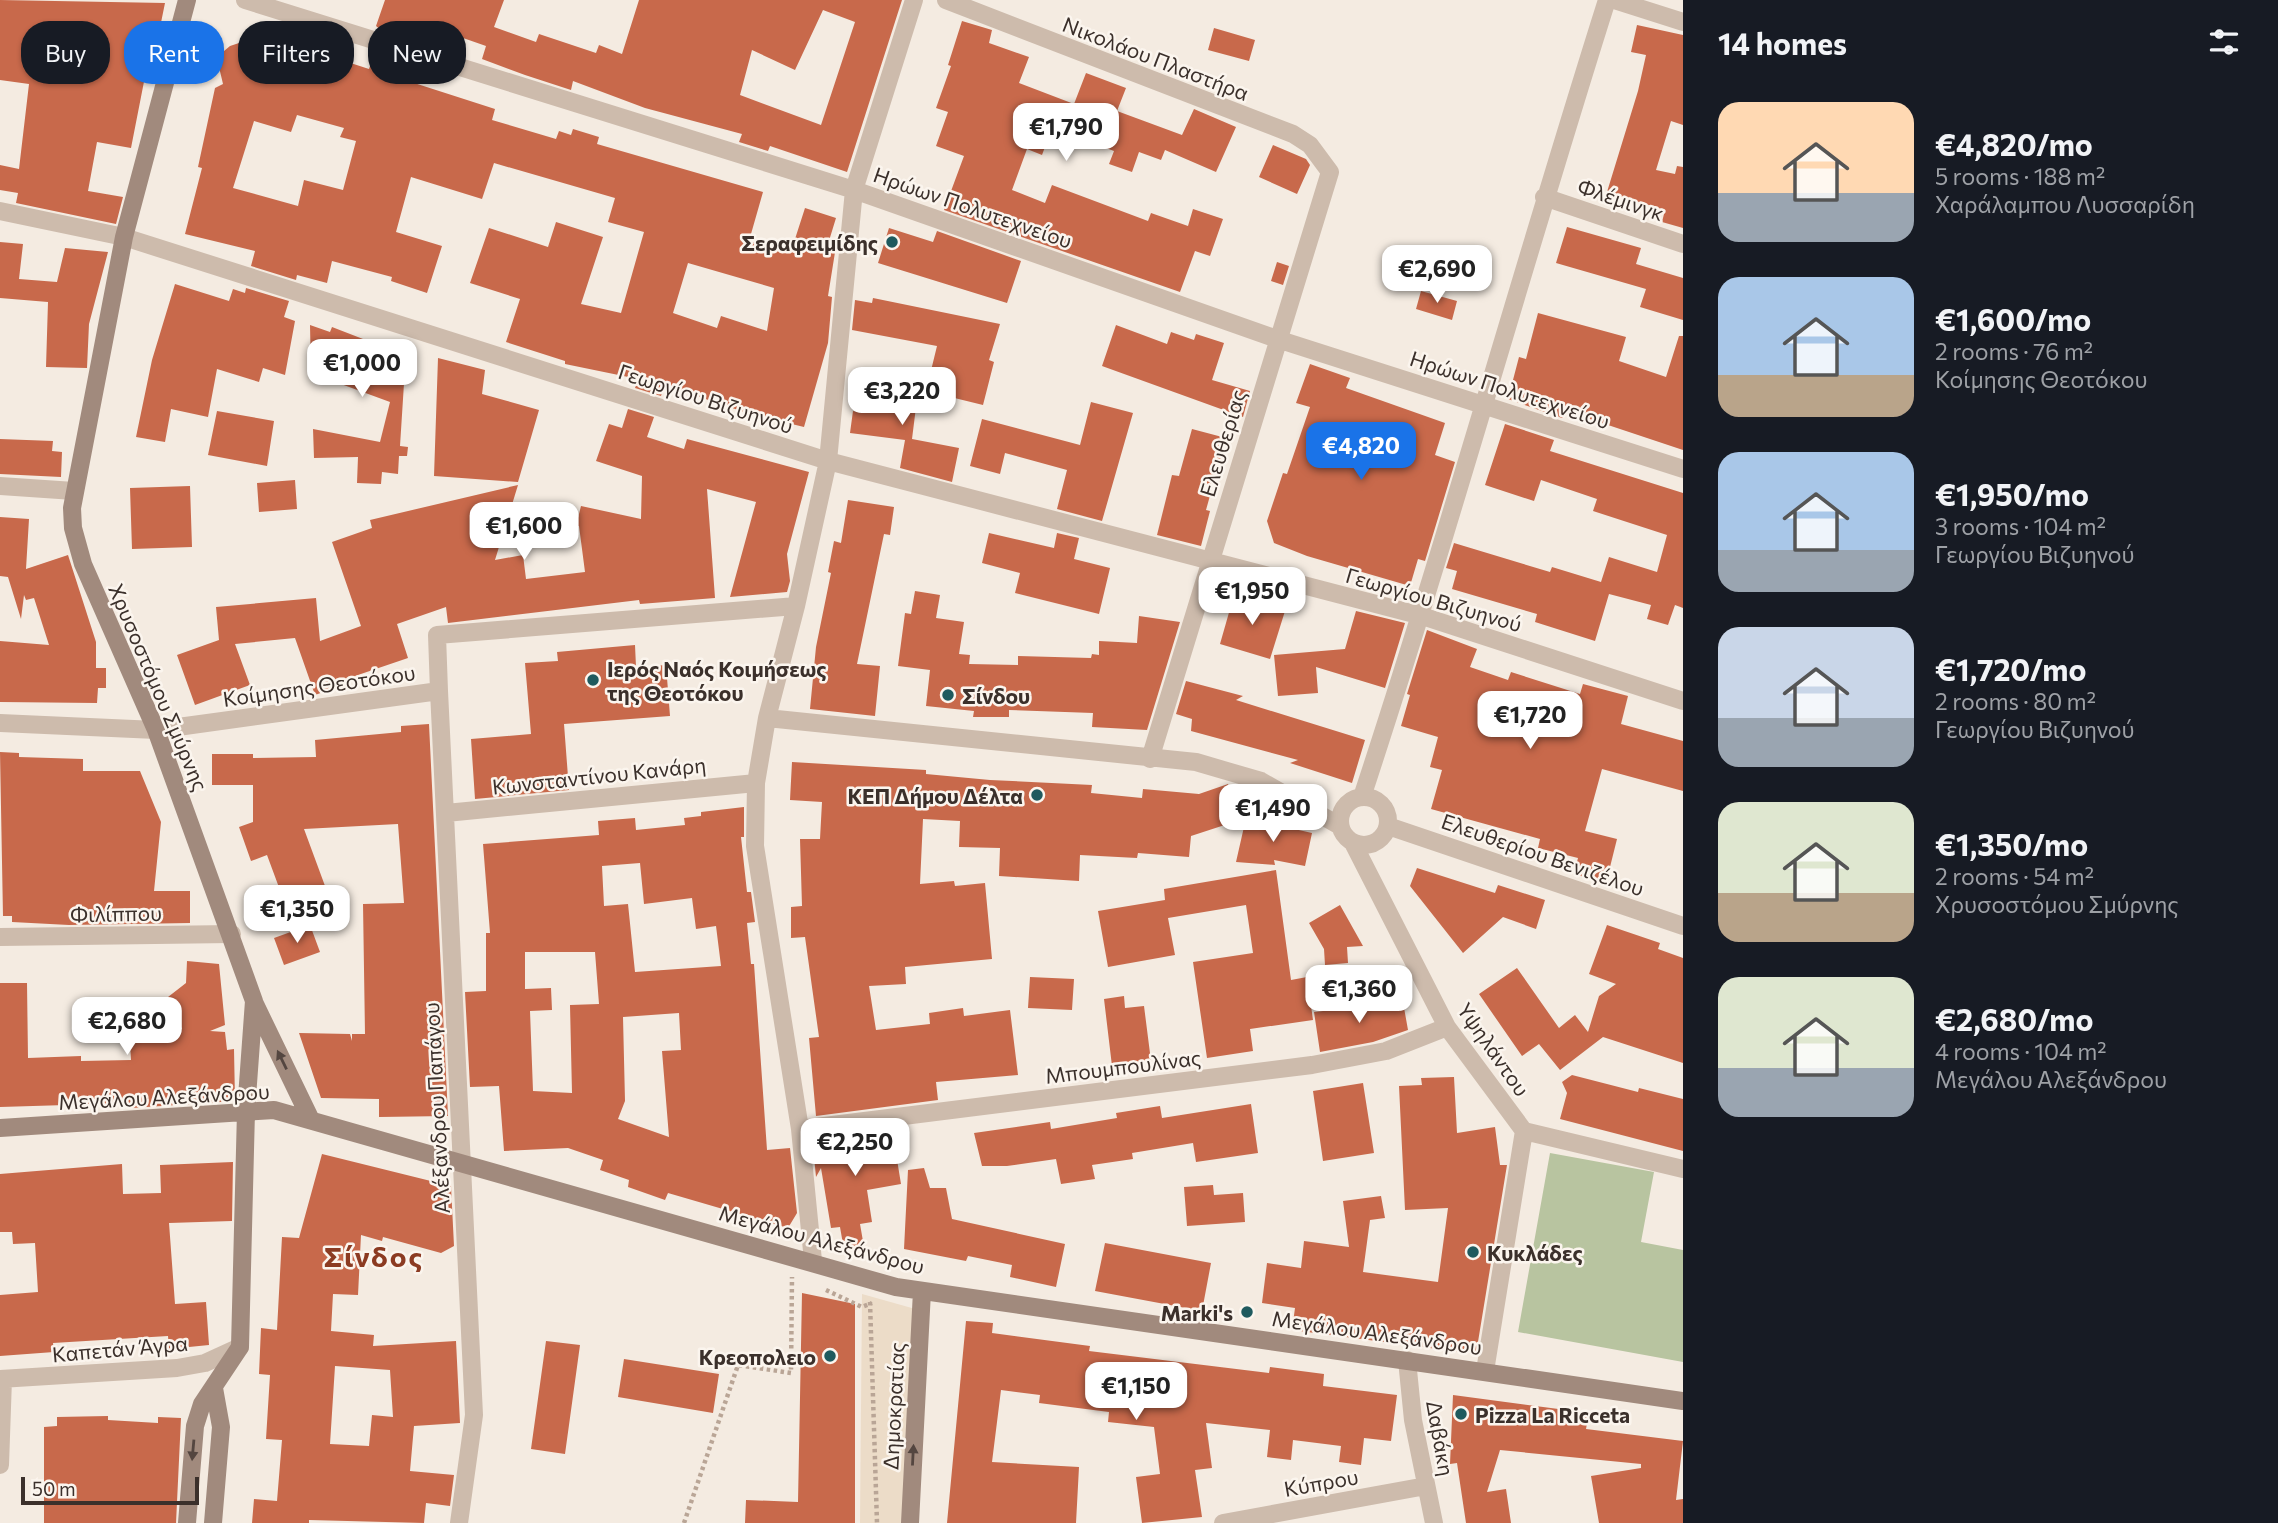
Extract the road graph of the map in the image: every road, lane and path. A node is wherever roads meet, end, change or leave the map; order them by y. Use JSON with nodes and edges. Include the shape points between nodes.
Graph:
{"nodes":[{"id":1,"x":187,"y":0,"type":"edge"},
{"id":2,"x":245,"y":0,"type":"edge"},
{"id":3,"x":914,"y":0,"type":"edge"},
{"id":4,"x":946,"y":0,"type":"edge"},
{"id":5,"x":1607,"y":0,"type":"edge"},
{"id":6,"x":1614,"y":0,"type":"edge"},
{"id":7,"x":1683,"y":22,"type":"edge"},
{"id":8,"x":1310,"y":145,"type":"joint"},
{"id":9,"x":854,"y":190,"type":"junction"},
{"id":10,"x":1544,"y":197,"type":"junction"},
{"id":11,"x":0,"y":211,"type":"edge"},
{"id":12,"x":124,"y":237,"type":"junction"},
{"id":13,"x":1683,"y":244,"type":"edge"},
{"id":14,"x":1277,"y":339,"type":"junction"},
{"id":15,"x":1486,"y":405,"type":"junction"},
{"id":16,"x":828,"y":461,"type":"junction"},
{"id":17,"x":1683,"y":469,"type":"edge"},
{"id":18,"x":0,"y":486,"type":"edge"},
{"id":19,"x":74,"y":491,"type":"junction"},
{"id":20,"x":1211,"y":560,"type":"junction"},
{"id":21,"x":796,"y":606,"type":"junction"},
{"id":22,"x":1422,"y":616,"type":"junction"},
{"id":23,"x":439,"y":691,"type":"junction"},
{"id":24,"x":1683,"y":701,"type":"edge"},
{"id":25,"x":767,"y":718,"type":"junction"},
{"id":26,"x":0,"y":723,"type":"edge"},
{"id":27,"x":156,"y":730,"type":"junction"},
{"id":28,"x":1150,"y":759,"type":"junction"},
{"id":29,"x":756,"y":783,"type":"junction"},
{"id":30,"x":1362,"y":797,"type":"junction"},
{"id":31,"x":446,"y":813,"type":"junction"},
{"id":32,"x":1340,"y":826,"type":"junction"},
{"id":33,"x":1388,"y":826,"type":"junction"},
{"id":34,"x":1353,"y":844,"type":"junction"},
{"id":35,"x":1683,"y":926,"type":"edge"},
{"id":36,"x":232,"y":934,"type":"junction"},
{"id":37,"x":0,"y":937,"type":"edge"},
{"id":38,"x":254,"y":1001,"type":"junction"},
{"id":39,"x":1447,"y":1027,"type":"junction"},
{"id":40,"x":246,"y":1111,"type":"junction"},
{"id":41,"x":310,"y":1118,"type":"junction"},
{"id":42,"x":0,"y":1128,"type":"edge"},
{"id":43,"x":800,"y":1129,"type":"junction"},
{"id":44,"x":1524,"y":1131,"type":"junction"},
{"id":45,"x":460,"y":1163,"type":"junction"},
{"id":46,"x":1683,"y":1169,"type":"edge"},
{"id":47,"x":813,"y":1261,"type":"junction"},
{"id":48,"x":804,"y":1280,"type":"dead end"},
{"id":49,"x":870,"y":1280,"type":"junction"},
{"id":50,"x":816,"y":1285,"type":"dead end"},
{"id":51,"x":922,"y":1291,"type":"junction"},
{"id":52,"x":869,"y":1302,"type":"junction"},
{"id":53,"x":879,"y":1303,"type":"dead end"},
{"id":54,"x":240,"y":1347,"type":"junction"},
{"id":55,"x":1406,"y":1360,"type":"junction"},
{"id":56,"x":1485,"y":1371,"type":"junction"},
{"id":57,"x":2,"y":1379,"type":"edge"},
{"id":58,"x":214,"y":1388,"type":"junction"},
{"id":59,"x":1683,"y":1401,"type":"edge"},
{"id":60,"x":0,"y":1465,"type":"edge"},
{"id":61,"x":1426,"y":1486,"type":"junction"},
{"id":62,"x":187,"y":1523,"type":"edge"},
{"id":63,"x":213,"y":1523,"type":"edge"},
{"id":64,"x":459,"y":1523,"type":"edge"},
{"id":65,"x":684,"y":1523,"type":"edge"},
{"id":66,"x":877,"y":1523,"type":"edge"},
{"id":67,"x":910,"y":1523,"type":"edge"},
{"id":68,"x":1223,"y":1523,"type":"edge"},
{"id":69,"x":1434,"y":1523,"type":"edge"}],
"edges":[{"from":1,"to":12,"type":"street","name":"Χρυσοστόμου Σμύρνης"},
{"from":2,"to":9,"type":"street","name":"Ηρώων Πολυτεχνείου"},
{"from":3,"to":9,"type":"street"},
{"from":4,"to":8,"type":"street","name":"Νικολάου Πλαστήρα","via":[[1293,134]]},
{"from":5,"to":10,"type":"street"},
{"from":6,"to":7,"type":"street"},
{"from":8,"to":14,"type":"street","name":"Ελευθερίας","via":[[1330,172]]},
{"from":9,"to":14,"type":"street","name":"Ηρώων Πολυτεχνείου"},
{"from":9,"to":16,"type":"street"},
{"from":10,"to":13,"type":"street","name":"Φλέμινγκ"},
{"from":10,"to":15,"type":"street"},
{"from":11,"to":12,"type":"street","name":"Γεωργίου Βιζυηνού"},
{"from":12,"to":16,"type":"street","name":"Γεωργίου Βιζυηνού"},
{"from":12,"to":19,"type":"street","name":"Χρυσοστόμου Σμύρνης"},
{"from":14,"to":15,"type":"street","name":"Ηρώων Πολυτεχνείου"},
{"from":14,"to":20,"type":"street","name":"Ελευθερίας"},
{"from":15,"to":17,"type":"street","name":"Ηρώων Πολυτεχνείου"},
{"from":15,"to":22,"type":"street"},
{"from":16,"to":20,"type":"street","name":"Γεωργίου Βιζυηνού"},
{"from":16,"to":21,"type":"street"},
{"from":18,"to":19,"type":"street"},
{"from":19,"to":27,"type":"street","name":"Χρυσοστόμου Σμύρνης","via":[[73,528],[83,564]]},
{"from":20,"to":22,"type":"street","name":"Γεωργίου Βιζυηνού"},
{"from":20,"to":28,"type":"street","name":"Ελευθερίας"},
{"from":21,"to":23,"type":"street","name":"Κοίμησης Θεοτόκου","via":[[437,635]]},
{"from":21,"to":25,"type":"street"},
{"from":22,"to":24,"type":"street","name":"Γεωργίου Βιζυηνού"},
{"from":22,"to":30,"type":"street"},
{"from":23,"to":27,"type":"street","name":"Κοίμησης Θεοτόκου"},
{"from":23,"to":31,"type":"street","name":"Αλέξανδρου Παπάγου"},
{"from":25,"to":28,"type":"street"},
{"from":25,"to":29,"type":"street"},
{"from":26,"to":27,"type":"street","name":"Κοίμησης Θεοτόκου"},
{"from":27,"to":36,"type":"street","name":"Χρυσοστόμου Σμύρνης"},
{"from":28,"to":32,"type":"street","via":[[1196,762],[1261,781]]},
{"from":29,"to":31,"type":"street","name":"Κωνσταντίνου Κανάρη"},
{"from":29,"to":43,"type":"street","via":[[755,846]]},
{"from":30,"to":32,"type":"street","via":[[1342,810]]},
{"from":30,"to":33,"type":"street","via":[[1382,805]]},
{"from":31,"to":45,"type":"street","name":"Αλέξανδρου Παπάγου"},
{"from":32,"to":34,"type":"street"},
{"from":33,"to":34,"type":"street","via":[[1374,844]]},
{"from":33,"to":35,"type":"street","name":"Ελευθερίου Βενιζέλου"},
{"from":34,"to":39,"type":"street","name":"Υψηλάντου"},
{"from":36,"to":37,"type":"street","name":"Φιλίππου"},
{"from":36,"to":38,"type":"street","name":"Χρυσοστόμου Σμύρνης"},
{"from":38,"to":40,"type":"street","name":"Χρυσοστόμου Σμύρνης"},
{"from":41,"to":38,"type":"street","one_way":true},
{"from":39,"to":43,"type":"street","name":"Μπουμπουλίνας","via":[[1386,1051],[1312,1065]]},
{"from":39,"to":44,"type":"street","name":"Υψηλάντου"},
{"from":40,"to":41,"type":"street","name":"Μεγάλου Αλεξάνδρου","via":[[274,1110]]},
{"from":40,"to":42,"type":"street","name":"Μεγάλου Αλεξάνδρου"},
{"from":40,"to":54,"type":"street","name":"Χρυσοστόμου Σμύρνης"},
{"from":41,"to":45,"type":"street","name":"Μεγάλου Αλεξάνδρου"},
{"from":43,"to":47,"type":"street"},
{"from":44,"to":46,"type":"street"},
{"from":44,"to":56,"type":"street"},
{"from":45,"to":47,"type":"street","name":"Μεγάλου Αλεξάνδρου"},
{"from":45,"to":64,"type":"street","name":"Αλέξανδρου Παπάγου","via":[[474,1415]]},
{"from":47,"to":49,"type":"street","name":"Μεγάλου Αλεξάνδρου"},
{"from":48,"to":65,"type":"path","via":[[792,1275],[791,1373],[738,1365]]},
{"from":49,"to":51,"type":"street","name":"Μεγάλου Αλεξάνδρου"},
{"from":49,"to":52,"type":"path","via":[[878,1299]]},
{"from":50,"to":52,"type":"path","via":[[862,1307]]},
{"from":51,"to":55,"type":"street","name":"Μεγάλου Αλεξάνδρου"},
{"from":67,"to":51,"type":"street","name":"Δημοκρατίας","one_way":true},
{"from":52,"to":53,"type":"path"},
{"from":52,"to":66,"type":"path"},
{"from":54,"to":57,"type":"street","name":"Καπετάν Άγρα","via":[[205,1363],[177,1368]]},
{"from":54,"to":58,"type":"street"},
{"from":55,"to":56,"type":"street","name":"Μεγάλου Αλεξάνδρου"},
{"from":55,"to":61,"type":"street","name":"Δαβάκη"},
{"from":56,"to":59,"type":"street","name":"Μεγάλου Αλεξάνδρου"},
{"from":57,"to":60,"type":"street"},
{"from":58,"to":62,"type":"street","one_way":true,"via":[[202,1404],[195,1426]]},
{"from":58,"to":63,"type":"street","via":[[221,1427]]},
{"from":61,"to":68,"type":"street","name":"Κύπρου"},
{"from":61,"to":69,"type":"street","name":"Δαβάκη"}]}
